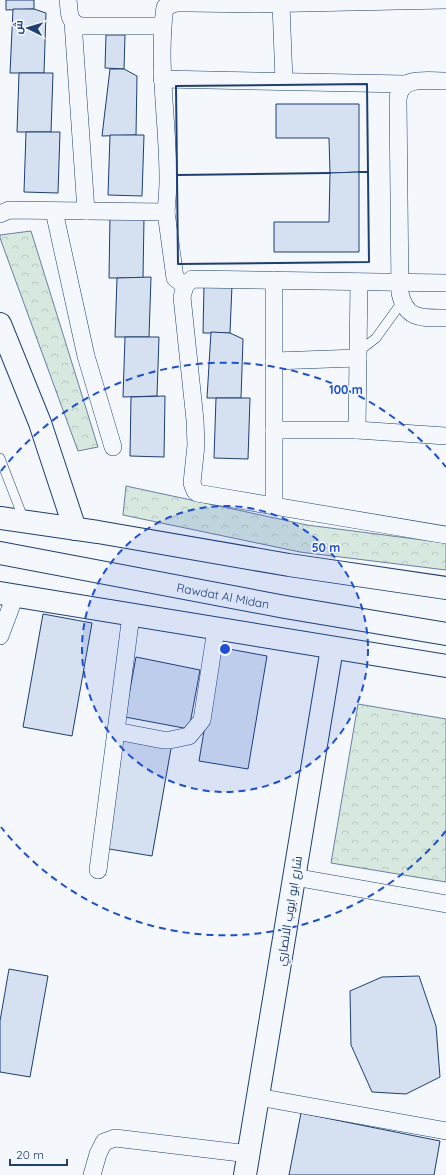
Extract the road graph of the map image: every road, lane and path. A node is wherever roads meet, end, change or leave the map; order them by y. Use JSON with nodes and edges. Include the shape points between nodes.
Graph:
{"nodes":[{"id":1,"x":68,"y":0,"type":"edge"},
{"id":2,"x":446,"y":0,"type":"edge"},
{"id":3,"x":256,"y":2,"type":"edge"},
{"id":4,"x":282,"y":4,"type":"junction"},
{"id":5,"x":72,"y":22,"type":"junction"},
{"id":6,"x":162,"y":26,"type":"junction"},
{"id":7,"x":162,"y":79,"type":"junction"},
{"id":8,"x":446,"y":81,"type":"edge"},
{"id":9,"x":284,"y":82,"type":"junction"},
{"id":10,"x":405,"y":84,"type":"junction"},
{"id":11,"x":54,"y":211,"type":"junction"},
{"id":12,"x":86,"y":211,"type":"junction"},
{"id":13,"x":166,"y":212,"type":"junction"},
{"id":14,"x":0,"y":214,"type":"edge"},
{"id":15,"x":274,"y":280,"type":"junction"},
{"id":16,"x":359,"y":282,"type":"junction"},
{"id":17,"x":400,"y":282,"type":"junction"},
{"id":18,"x":446,"y":283,"type":"edge"},
{"id":19,"x":185,"y":286,"type":"junction"},
{"id":20,"x":402,"y":302,"type":"junction"},
{"id":21,"x":446,"y":318,"type":"edge"},
{"id":22,"x":0,"y":324,"type":"edge"},
{"id":23,"x":358,"y":355,"type":"junction"},
{"id":24,"x":274,"y":361,"type":"junction"},
{"id":25,"x":274,"y":430,"type":"junction"},
{"id":26,"x":357,"y":430,"type":"junction"},
{"id":27,"x":446,"y":436,"type":"edge"},
{"id":28,"x":113,"y":447,"type":"dead end"},
{"id":29,"x":0,"y":458,"type":"edge"},
{"id":30,"x":274,"y":506,"type":"junction"},
{"id":31,"x":0,"y":518,"type":"edge"},
{"id":32,"x":24,"y":522,"type":"junction"},
{"id":33,"x":75,"y":529,"type":"junction"},
{"id":34,"x":446,"y":535,"type":"edge"},
{"id":35,"x":0,"y":554,"type":"edge"},
{"id":36,"x":446,"y":588,"type":"edge"},
{"id":37,"x":8,"y":594,"type":"edge"},
{"id":38,"x":131,"y":615,"type":"junction"},
{"id":39,"x":216,"y":629,"type":"junction"},
{"id":40,"x":446,"y":634,"type":"edge"},
{"id":41,"x":0,"y":636,"type":"edge"},
{"id":42,"x":332,"y":648,"type":"junction"},
{"id":43,"x":446,"y":666,"type":"edge"},
{"id":44,"x":116,"y":731,"type":"junction"},
{"id":45,"x":98,"y":870,"type":"dead end"},
{"id":46,"x":294,"y":877,"type":"junction"},
{"id":47,"x":446,"y":904,"type":"edge"},
{"id":48,"x":258,"y":1097,"type":"junction"},
{"id":49,"x":446,"y":1131,"type":"edge"},
{"id":50,"x":247,"y":1164,"type":"edge"},
{"id":51,"x":92,"y":1175,"type":"edge"}],
"edges":[{"from":1,"to":5,"type":"street"},
{"from":2,"to":4,"type":"street"},
{"from":3,"to":4,"type":"street"},
{"from":3,"to":6,"type":"street","via":[[176,3],[165,7]]},
{"from":4,"to":9,"type":"street"},
{"from":5,"to":6,"type":"street","via":[[80,26]]},
{"from":5,"to":12,"type":"street"},
{"from":6,"to":7,"type":"street"},
{"from":7,"to":9,"type":"street"},
{"from":7,"to":13,"type":"street","via":[[168,178]]},
{"from":8,"to":10,"type":"street","via":[[414,81]]},
{"from":9,"to":10,"type":"street"},
{"from":10,"to":17,"type":"street","via":[[399,92],[398,99]]},
{"from":11,"to":12,"type":"street"},
{"from":11,"to":14,"type":"street","via":[[9,210]]},
{"from":11,"to":28,"type":"street","via":[[86,356]]},
{"from":12,"to":13,"type":"street"},
{"from":13,"to":19,"type":"street","via":[[176,278]]},
{"from":15,"to":16,"type":"street"},
{"from":15,"to":19,"type":"street","via":[[192,279]]},
{"from":15,"to":24,"type":"street"},
{"from":16,"to":17,"type":"street"},
{"from":16,"to":23,"type":"street"},
{"from":17,"to":18,"type":"street"},
{"from":17,"to":20,"type":"street"},
{"from":19,"to":30,"type":"street","via":[[182,297],[195,420],[196,445],[192,483],[194,491]]},
{"from":20,"to":21,"type":"street","via":[[416,316]]},
{"from":20,"to":23,"type":"lane","via":[[376,338]]},
{"from":22,"to":33,"type":"main road","via":[[40,423]]},
{"from":23,"to":24,"type":"street"},
{"from":23,"to":26,"type":"street"},
{"from":24,"to":25,"type":"street"},
{"from":25,"to":26,"type":"street"},
{"from":25,"to":30,"type":"street"},
{"from":26,"to":27,"type":"street"},
{"from":29,"to":32,"type":"lane"},
{"from":30,"to":34,"type":"street"},
{"from":31,"to":32,"type":"main road"},
{"from":32,"to":33,"type":"main road"},
{"from":33,"to":36,"type":"main road"},
{"from":35,"to":40,"type":"main road","name":"Rawdat Al Midan"},
{"from":37,"to":38,"type":"main road"},
{"from":37,"to":41,"type":"street"},
{"from":38,"to":39,"type":"main road"},
{"from":38,"to":44,"type":"street"},
{"from":39,"to":42,"type":"main road"},
{"from":39,"to":44,"type":"street","via":[[202,720],[189,736],[162,740]]},
{"from":42,"to":43,"type":"main road"},
{"from":42,"to":46,"type":"main road","name":"شارع ابو ايوب الانصاري"},
{"from":44,"to":45,"type":"street"},
{"from":46,"to":47,"type":"street"},
{"from":46,"to":48,"type":"main road","name":"شارع ابو ايوب الانصاري"},
{"from":48,"to":49,"type":"street"},
{"from":48,"to":50,"type":"main road","name":"شارع ابو ايوب الانصاري"},
{"from":50,"to":51,"type":"street","via":[[115,1138],[104,1142]]}]}
